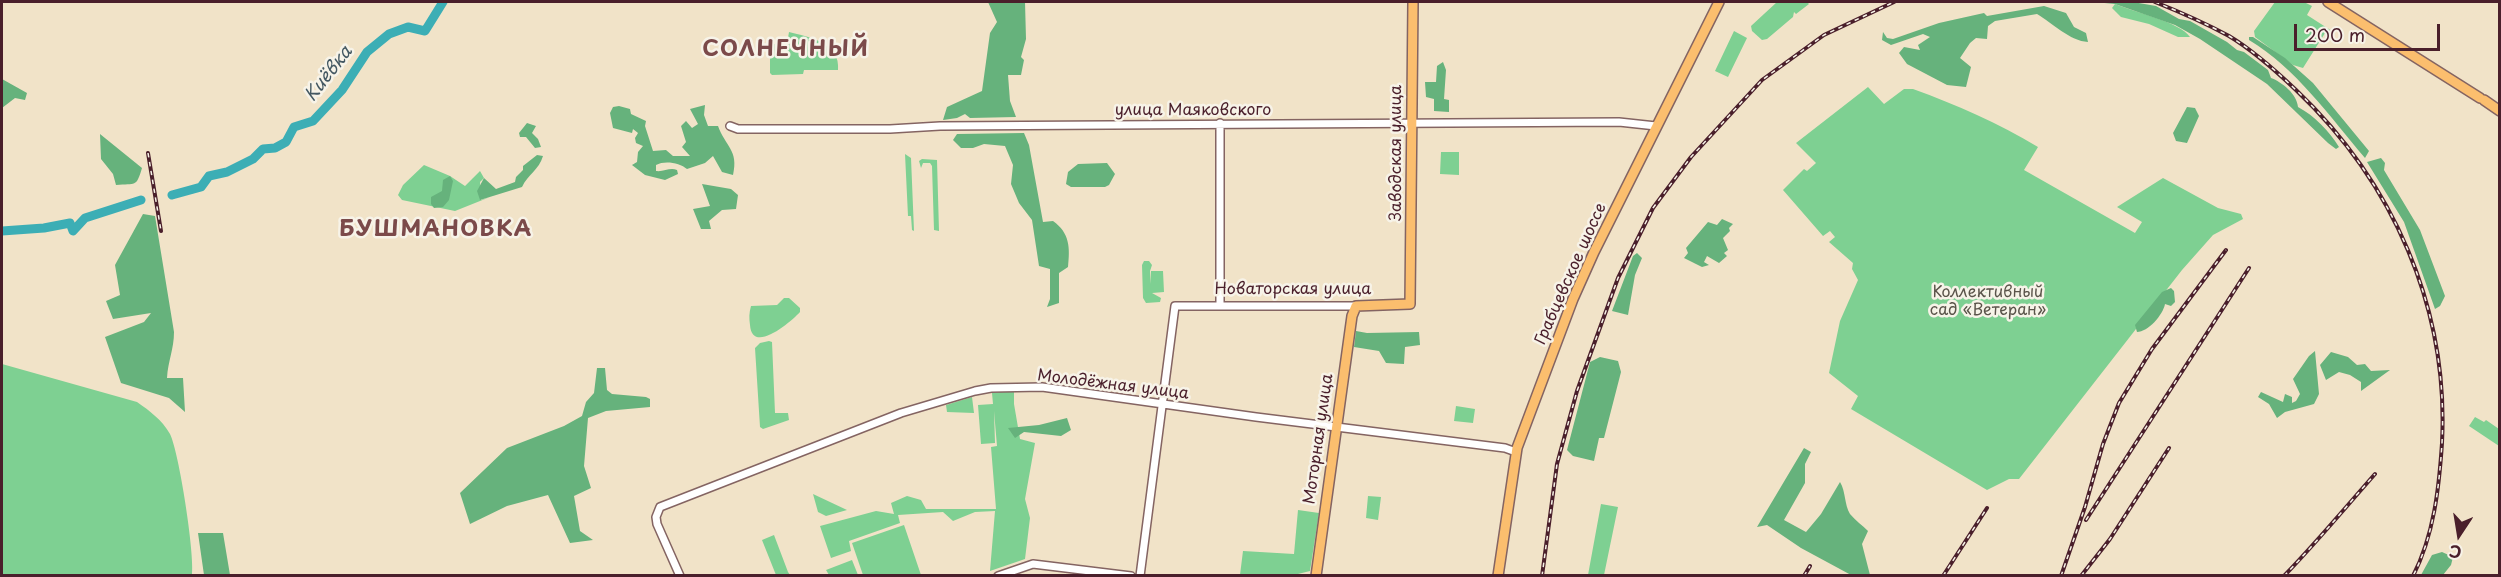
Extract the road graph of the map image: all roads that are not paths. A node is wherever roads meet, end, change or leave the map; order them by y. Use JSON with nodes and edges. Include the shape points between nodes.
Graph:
{"nodes":[{"id":1,"x":1413,"y":2,"type":"edge"},
{"id":2,"x":1719,"y":2,"type":"edge"},
{"id":3,"x":2328,"y":2,"type":"edge"},
{"id":4,"x":2499,"y":111,"type":"edge"},
{"id":5,"x":1220,"y":123,"type":"junction"},
{"id":6,"x":1412,"y":123,"type":"junction"},
{"id":7,"x":730,"y":126,"type":"dead end"},
{"id":8,"x":1656,"y":126,"type":"junction"},
{"id":9,"x":1220,"y":304,"type":"junction"},
{"id":10,"x":1410,"y":304,"type":"joint"},
{"id":11,"x":1356,"y":306,"type":"junction"},
{"id":12,"x":1161,"y":405,"type":"junction"},
{"id":13,"x":1336,"y":427,"type":"junction"},
{"id":14,"x":1516,"y":452,"type":"junction"},
{"id":15,"x":680,"y":576,"type":"edge"},
{"id":16,"x":998,"y":576,"type":"edge"},
{"id":17,"x":1131,"y":576,"type":"edge"},
{"id":18,"x":1140,"y":576,"type":"edge"},
{"id":19,"x":1316,"y":576,"type":"edge"},
{"id":20,"x":1498,"y":576,"type":"edge"}],
"edges":[{"from":1,"to":6,"type":"main road","name":"Заводская улица"},
{"from":2,"to":8,"type":"main road","name":"Грабцевское шоссе"},
{"from":3,"to":4,"type":"main road"},
{"from":5,"to":6,"type":"street","name":"улица Маяковского"},
{"from":5,"to":7,"type":"street","name":"улица Маяковского","via":[[860,130]]},
{"from":5,"to":9,"type":"street"},
{"from":6,"to":8,"type":"street","name":"улица Маяковского","via":[[1619,122]]},
{"from":6,"to":10,"type":"main road","name":"Заводская улица"},
{"from":8,"to":14,"type":"main road","name":"Грабцевское шоссе","via":[[1573,300]]},
{"from":9,"to":11,"type":"street","name":"Новаторская улица"},
{"from":9,"to":12,"type":"street","name":"Новаторская улица","via":[[1175,306]]},
{"from":10,"to":11,"type":"main road","name":"Новаторская улица"},
{"from":11,"to":13,"type":"main road","name":"Моторная улица"},
{"from":12,"to":13,"type":"street","name":"Молодёжная улица"},
{"from":12,"to":15,"type":"street","name":"Молодёжная улица","via":[[1042,387],[975,391],[895,415],[660,507],[657,524]]},
{"from":12,"to":18,"type":"street"},
{"from":13,"to":14,"type":"street","name":"Молодёжная улица"},
{"from":13,"to":19,"type":"main road","name":"Моторная улица"},
{"from":14,"to":20,"type":"main road","name":"Грабцевское шоссе"},
{"from":16,"to":17,"type":"street","via":[[1033,564]]}]}
